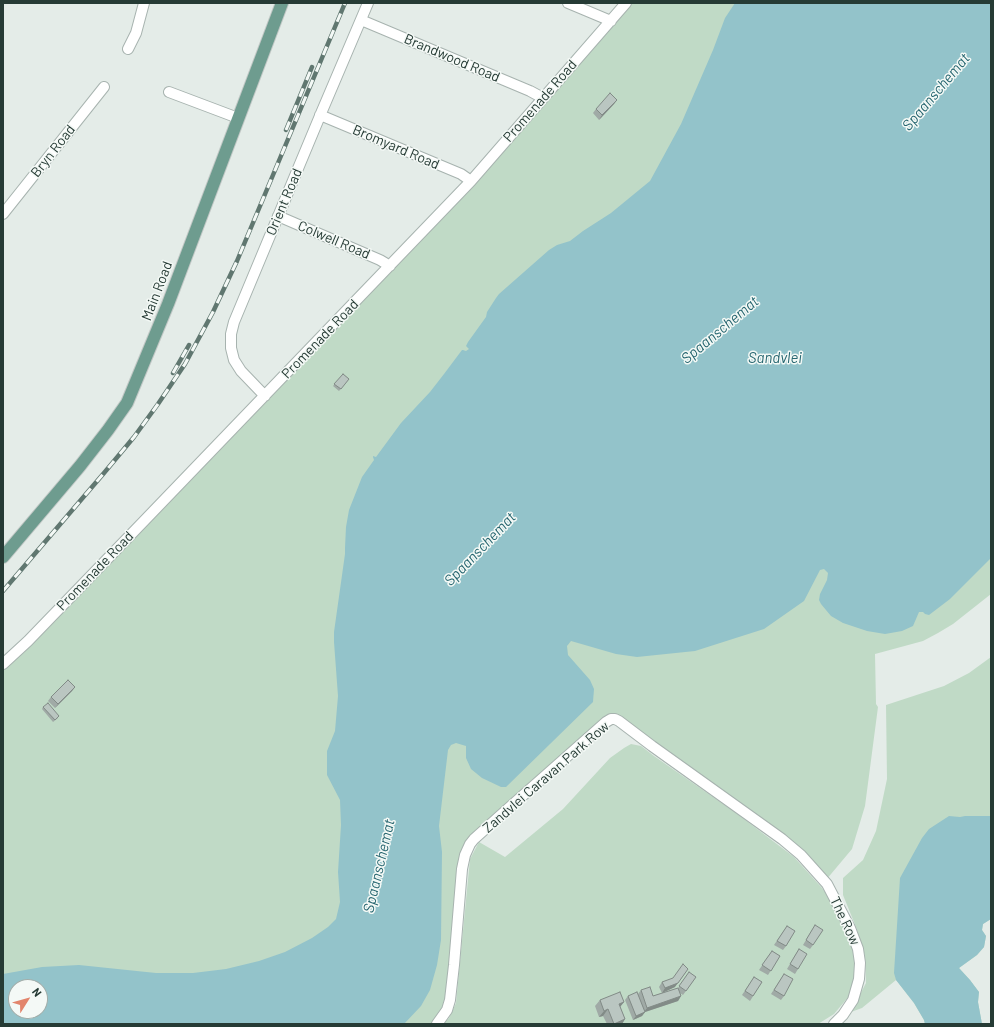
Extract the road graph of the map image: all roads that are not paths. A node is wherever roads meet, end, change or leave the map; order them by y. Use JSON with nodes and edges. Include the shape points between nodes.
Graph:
{"nodes":[{"id":1,"x":144,"y":3,"type":"edge"},
{"id":2,"x":282,"y":3,"type":"edge"},
{"id":3,"x":368,"y":3,"type":"edge"},
{"id":4,"x":568,"y":3,"type":"edge"},
{"id":5,"x":626,"y":3,"type":"edge"},
{"id":6,"x":361,"y":20,"type":"junction"},
{"id":7,"x":611,"y":21,"type":"junction"},
{"id":8,"x":128,"y":49,"type":"dead end"},
{"id":9,"x":104,"y":87,"type":"dead end"},
{"id":10,"x":169,"y":92,"type":"dead end"},
{"id":11,"x":542,"y":98,"type":"junction"},
{"id":12,"x":320,"y":115,"type":"junction"},
{"id":13,"x":238,"y":118,"type":"junction"},
{"id":14,"x":471,"y":181,"type":"junction"},
{"id":15,"x":3,"y":214,"type":"edge"},
{"id":16,"x":278,"y":216,"type":"junction"},
{"id":17,"x":390,"y":266,"type":"junction"},
{"id":18,"x":265,"y":396,"type":"junction"},
{"id":19,"x":3,"y":557,"type":"edge"},
{"id":20,"x":3,"y":664,"type":"edge"},
{"id":21,"x":827,"y":884,"type":"joint"},
{"id":22,"x":437,"y":1024,"type":"edge"},
{"id":23,"x":834,"y":1024,"type":"edge"}],
"edges":[{"from":1,"to":8,"type":"street","via":[[136,33]]},
{"from":2,"to":13,"type":"main road","name":"Main Road"},
{"from":3,"to":6,"type":"street","name":"Orient Road"},
{"from":4,"to":7,"type":"street"},
{"from":5,"to":7,"type":"street","name":"Promenade Road"},
{"from":6,"to":11,"type":"street","name":"Brandwood Road"},
{"from":6,"to":12,"type":"street","name":"Orient Road"},
{"from":7,"to":11,"type":"street","name":"Promenade Road"},
{"from":9,"to":15,"type":"street","name":"Bryn Road"},
{"from":10,"to":13,"type":"street"},
{"from":11,"to":14,"type":"street","name":"Promenade Road"},
{"from":12,"to":14,"type":"street","name":"Bromyard Road","via":[[461,174]]},
{"from":12,"to":16,"type":"street","name":"Orient Road"},
{"from":13,"to":19,"type":"main road","name":"Main Road","via":[[168,304],[127,403],[80,466]]},
{"from":14,"to":17,"type":"street","name":"Promenade Road"},
{"from":16,"to":17,"type":"street","name":"Colwell Road"},
{"from":16,"to":18,"type":"street","name":"Orient Road","via":[[231,334],[234,360]]},
{"from":17,"to":18,"type":"street","name":"Promenade Road"},
{"from":18,"to":20,"type":"street","name":"Promenade Road"},
{"from":21,"to":22,"type":"street","name":"Zandvlei Caravan Park Row","via":[[801,855],[782,839],[619,721],[610,719],[470,844],[462,869],[450,1000],[447,1010]]},
{"from":21,"to":23,"type":"street","name":"The Row","via":[[850,928],[860,963],[853,1000]]}]}
